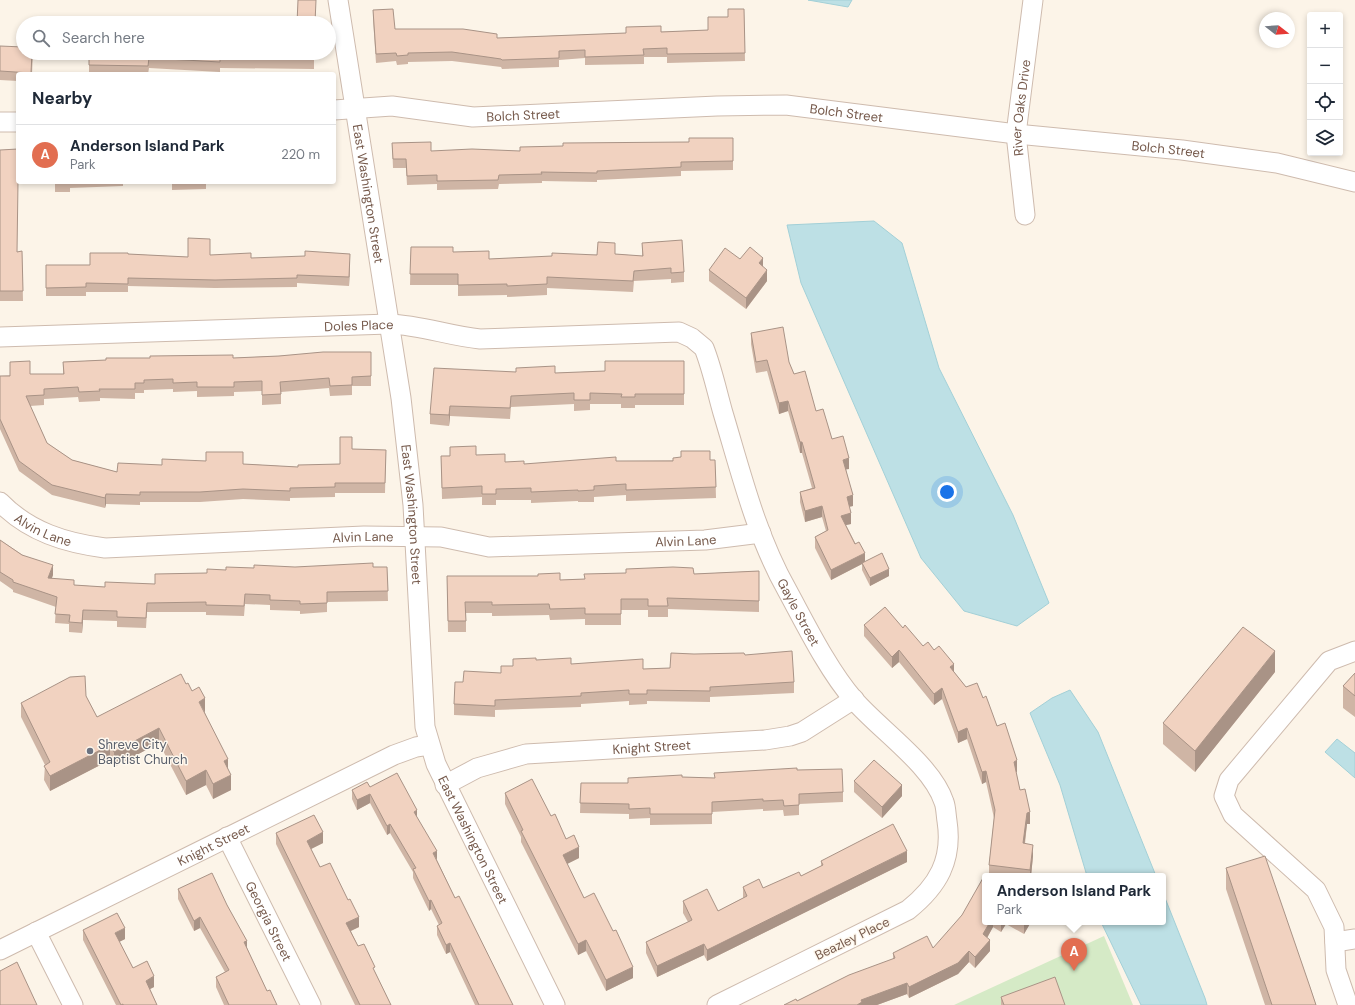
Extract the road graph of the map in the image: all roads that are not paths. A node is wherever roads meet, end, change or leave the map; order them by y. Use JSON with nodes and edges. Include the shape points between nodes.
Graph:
{"nodes":[{"id":1,"x":338,"y":0,"type":"edge"},
{"id":2,"x":1032,"y":0,"type":"edge"},
{"id":3,"x":355,"y":109,"type":"junction"},
{"id":4,"x":336,"y":110,"type":"edge"},
{"id":5,"x":0,"y":122,"type":"edge"},
{"id":6,"x":16,"y":122,"type":"edge"},
{"id":7,"x":1016,"y":134,"type":"junction"},
{"id":8,"x":1355,"y":182,"type":"edge"},
{"id":9,"x":1025,"y":215,"type":"dead end"},
{"id":10,"x":390,"y":324,"type":"junction"},
{"id":11,"x":0,"y":337,"type":"edge"},
{"id":12,"x":706,"y":354,"type":"joint"},
{"id":13,"x":0,"y":502,"type":"edge"},
{"id":14,"x":761,"y":533,"type":"junction"},
{"id":15,"x":415,"y":537,"type":"junction"},
{"id":16,"x":1355,"y":651,"type":"edge"},
{"id":17,"x":854,"y":699,"type":"junction"},
{"id":18,"x":429,"y":745,"type":"junction"},
{"id":19,"x":446,"y":785,"type":"junction"},
{"id":20,"x":949,"y":835,"type":"joint"},
{"id":21,"x":227,"y":837,"type":"junction"},
{"id":22,"x":36,"y":932,"type":"junction"},
{"id":23,"x":1355,"y":939,"type":"edge"},
{"id":24,"x":1334,"y":942,"type":"junction"},
{"id":25,"x":0,"y":950,"type":"edge"},
{"id":26,"x":73,"y":1005,"type":"edge"},
{"id":27,"x":311,"y":1005,"type":"edge"},
{"id":28,"x":554,"y":1005,"type":"edge"},
{"id":29,"x":717,"y":1005,"type":"edge"},
{"id":30,"x":1348,"y":1005,"type":"edge"}],
"edges":[{"from":1,"to":3,"type":"street","name":"East Washington Street"},
{"from":2,"to":7,"type":"street","name":"River Oaks Drive"},
{"from":3,"to":4,"type":"street","name":"Bolch Street"},
{"from":3,"to":7,"type":"street","name":"Bolch Street","via":[[392,106],[472,116],[786,105]]},
{"from":3,"to":10,"type":"street","name":"East Washington Street"},
{"from":5,"to":6,"type":"street"},
{"from":7,"to":8,"type":"street","name":"Bolch Street","via":[[1182,150],[1277,163]]},
{"from":7,"to":9,"type":"street","name":"River Oaks Drive"},
{"from":10,"to":11,"type":"street","name":"Doles Place"},
{"from":10,"to":12,"type":"street","name":"Doles Place","via":[[431,328],[457,336],[480,339],[679,332],[692,338],[704,348]]},
{"from":10,"to":15,"type":"street","name":"East Washington Street","via":[[401,398]]},
{"from":12,"to":14,"type":"street","name":"Gayle Street","via":[[746,491]]},
{"from":13,"to":15,"type":"street","name":"Alvin Lane","via":[[22,521],[48,535],[76,544],[105,548],[364,536]]},
{"from":14,"to":15,"type":"street","name":"Alvin Lane","via":[[705,540],[489,547],[441,537]]},
{"from":14,"to":17,"type":"street","name":"Gayle Street","via":[[786,588],[836,676]]},
{"from":15,"to":18,"type":"street","name":"East Washington Street","via":[[425,727]]},
{"from":16,"to":24,"type":"street","via":[[1329,661],[1229,780],[1224,796],[1233,815],[1316,890],[1334,927]]},
{"from":17,"to":19,"type":"street","name":"Knight Street","via":[[813,726],[790,736],[765,740],[526,754],[477,768]]},
{"from":17,"to":20,"type":"street","name":"Gayle Street","via":[[928,774],[945,803]]},
{"from":18,"to":19,"type":"street","name":"East Washington Street"},
{"from":18,"to":21,"type":"street","name":"Knight Street","via":[[394,755]]},
{"from":19,"to":28,"type":"street","name":"East Washington Street"},
{"from":20,"to":29,"type":"street","name":"Beazley Place","via":[[942,868],[925,896],[908,910]]},
{"from":21,"to":22,"type":"street","name":"Knight Street"},
{"from":21,"to":27,"type":"street","name":"Georgia Street"},
{"from":22,"to":25,"type":"street","name":"Knight Street"},
{"from":22,"to":26,"type":"street"},
{"from":23,"to":24,"type":"street"},
{"from":24,"to":30,"type":"street","via":[[1336,970]]}]}
